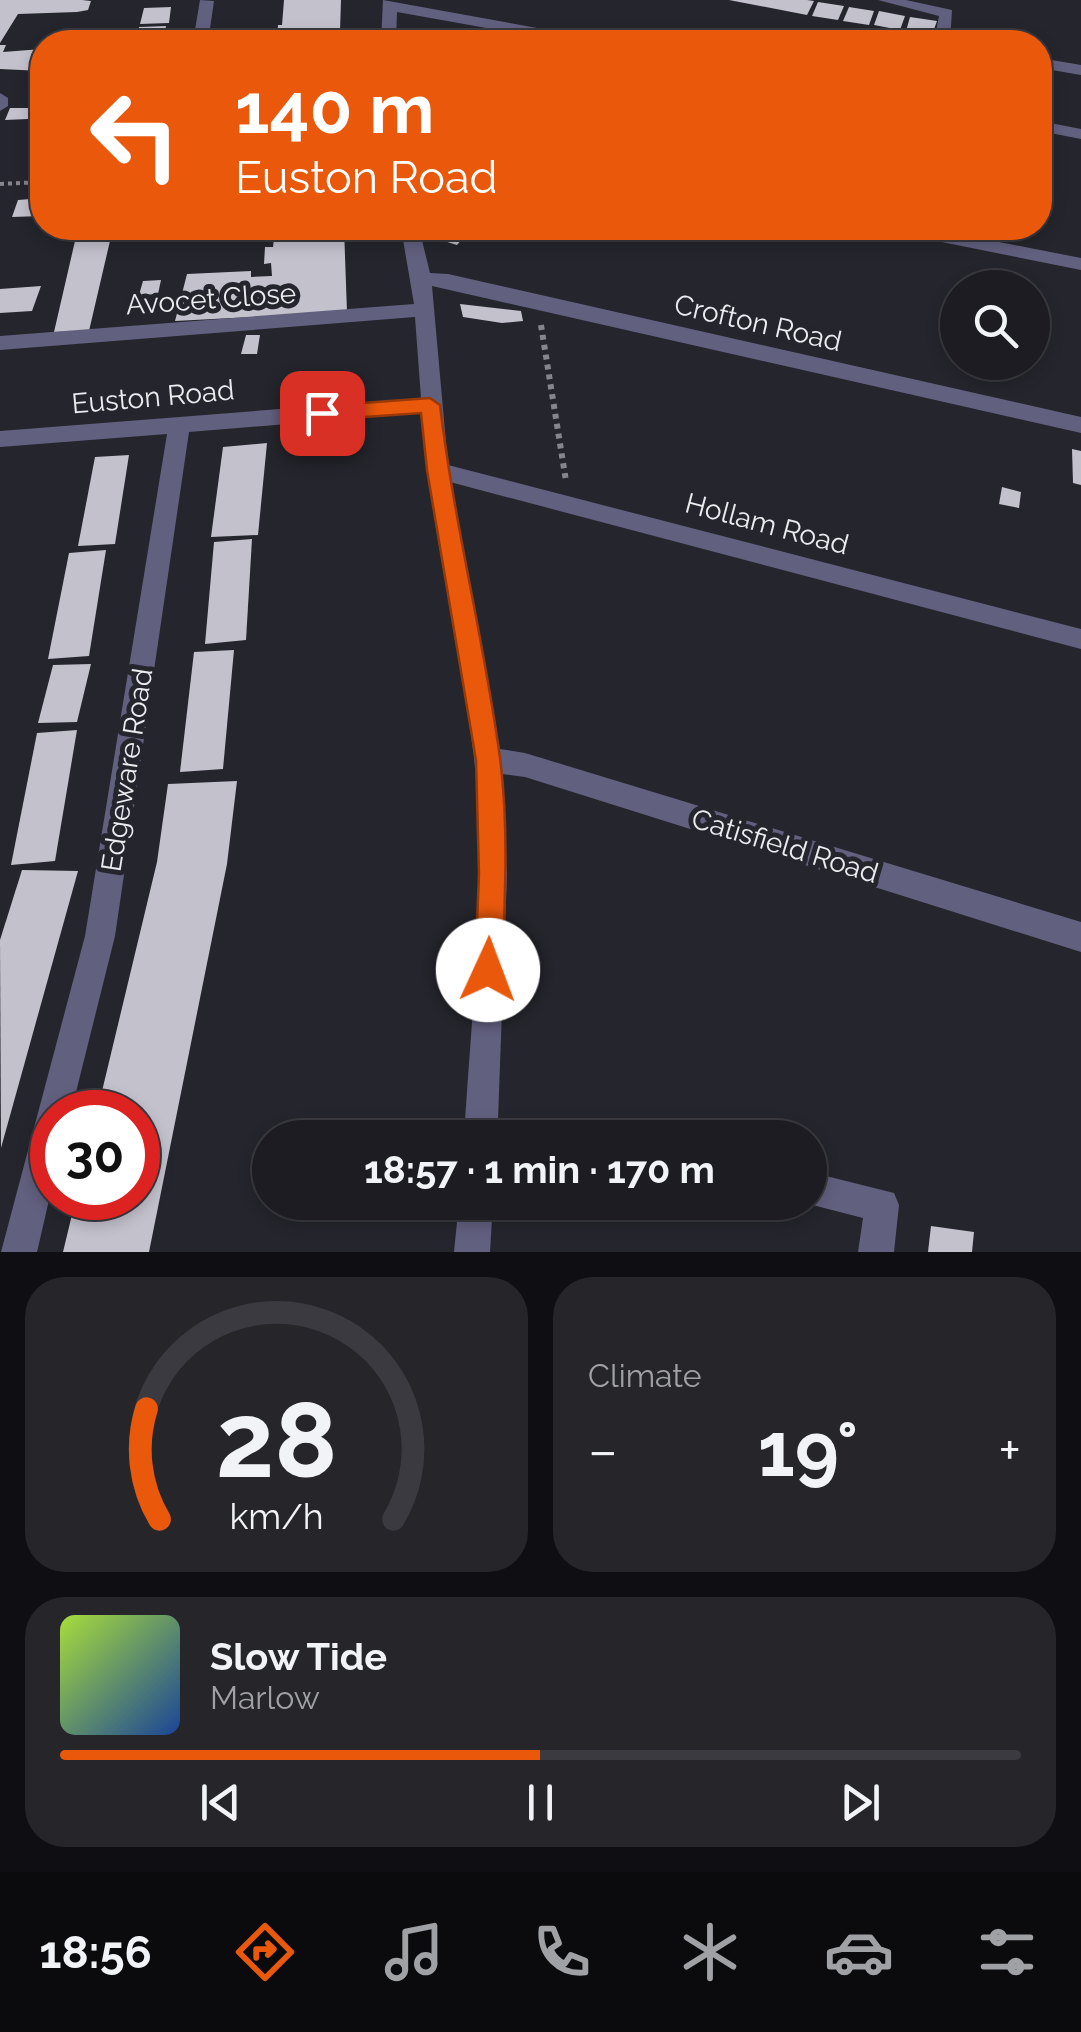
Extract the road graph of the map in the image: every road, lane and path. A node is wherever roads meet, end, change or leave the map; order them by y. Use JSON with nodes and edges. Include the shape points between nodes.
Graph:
{"nodes":[{"id":1,"x":885,"y":0,"type":"edge"},
{"id":2,"x":207,"y":1,"type":"edge"},
{"id":3,"x":390,"y":3,"type":"edge"},
{"id":4,"x":202,"y":30,"type":"edge"},
{"id":5,"x":389,"y":30,"type":"edge"},
{"id":6,"x":526,"y":30,"type":"edge"},
{"id":7,"x":944,"y":30,"type":"edge"},
{"id":8,"x":1052,"y":65,"type":"edge"},
{"id":9,"x":1081,"y":70,"type":"edge"},
{"id":10,"x":0,"y":98,"type":"edge"},
{"id":11,"x":0,"y":106,"type":"edge"},
{"id":12,"x":1052,"y":128,"type":"edge"},
{"id":13,"x":1081,"y":134,"type":"edge"},
{"id":14,"x":30,"y":183,"type":"edge"},
{"id":15,"x":0,"y":184,"type":"edge"},
{"id":16,"x":413,"y":240,"type":"edge"},
{"id":17,"x":962,"y":240,"type":"edge"},
{"id":18,"x":1081,"y":264,"type":"edge"},
{"id":19,"x":422,"y":279,"type":"junction"},
{"id":20,"x":538,"y":301,"type":"junction"},
{"id":21,"x":425,"y":310,"type":"junction"},
{"id":22,"x":0,"y":342,"type":"edge"},
{"id":23,"x":430,"y":405,"type":"junction"},
{"id":24,"x":179,"y":424,"type":"junction"},
{"id":25,"x":1081,"y":425,"type":"edge"},
{"id":26,"x":0,"y":439,"type":"edge"},
{"id":27,"x":438,"y":470,"type":"junction"},
{"id":28,"x":569,"y":502,"type":"junction"},
{"id":29,"x":1081,"y":639,"type":"edge"},
{"id":30,"x":488,"y":760,"type":"junction"},
{"id":31,"x":1081,"y":937,"type":"edge"},
{"id":32,"x":61,"y":1090,"type":"edge"},
{"id":33,"x":482,"y":1120,"type":"edge"},
{"id":34,"x":827,"y":1193,"type":"edge"},
{"id":35,"x":30,"y":1209,"type":"edge"},
{"id":36,"x":475,"y":1220,"type":"edge"},
{"id":37,"x":19,"y":1252,"type":"edge"},
{"id":38,"x":472,"y":1252,"type":"edge"},
{"id":39,"x":876,"y":1252,"type":"edge"}],
"edges":[{"from":1,"to":7,"type":"street","via":[[947,13]]},
{"from":2,"to":4,"type":"street"},
{"from":3,"to":5,"type":"street"},
{"from":3,"to":6,"type":"street"},
{"from":8,"to":9,"type":"street"},
{"from":10,"to":11,"type":"street"},
{"from":12,"to":13,"type":"street"},
{"from":14,"to":15,"type":"path"},
{"from":16,"to":19,"type":"street"},
{"from":17,"to":18,"type":"street"},
{"from":19,"to":20,"type":"street","name":"Crofton Road"},
{"from":19,"to":21,"type":"street"},
{"from":20,"to":25,"type":"street","name":"Crofton Road"},
{"from":20,"to":28,"type":"path"},
{"from":21,"to":22,"type":"street","name":"Avocet Close"},
{"from":21,"to":23,"type":"street"},
{"from":23,"to":24,"type":"street","name":"Euston Road"},
{"from":23,"to":27,"type":"street"},
{"from":24,"to":26,"type":"street","name":"Euston Road"},
{"from":24,"to":32,"type":"street","name":"Edgeware Road","via":[[100,936]]},
{"from":27,"to":28,"type":"street","name":"Hollam Road"},
{"from":27,"to":30,"type":"street"},
{"from":28,"to":29,"type":"street","name":"Hollam Road"},
{"from":30,"to":31,"type":"street","name":"Catisfield Road","via":[[525,765]]},
{"from":30,"to":33,"type":"street","via":[[492,874]]},
{"from":34,"to":39,"type":"street","via":[[882,1206]]},
{"from":35,"to":37,"type":"street"},
{"from":36,"to":38,"type":"street"}]}
